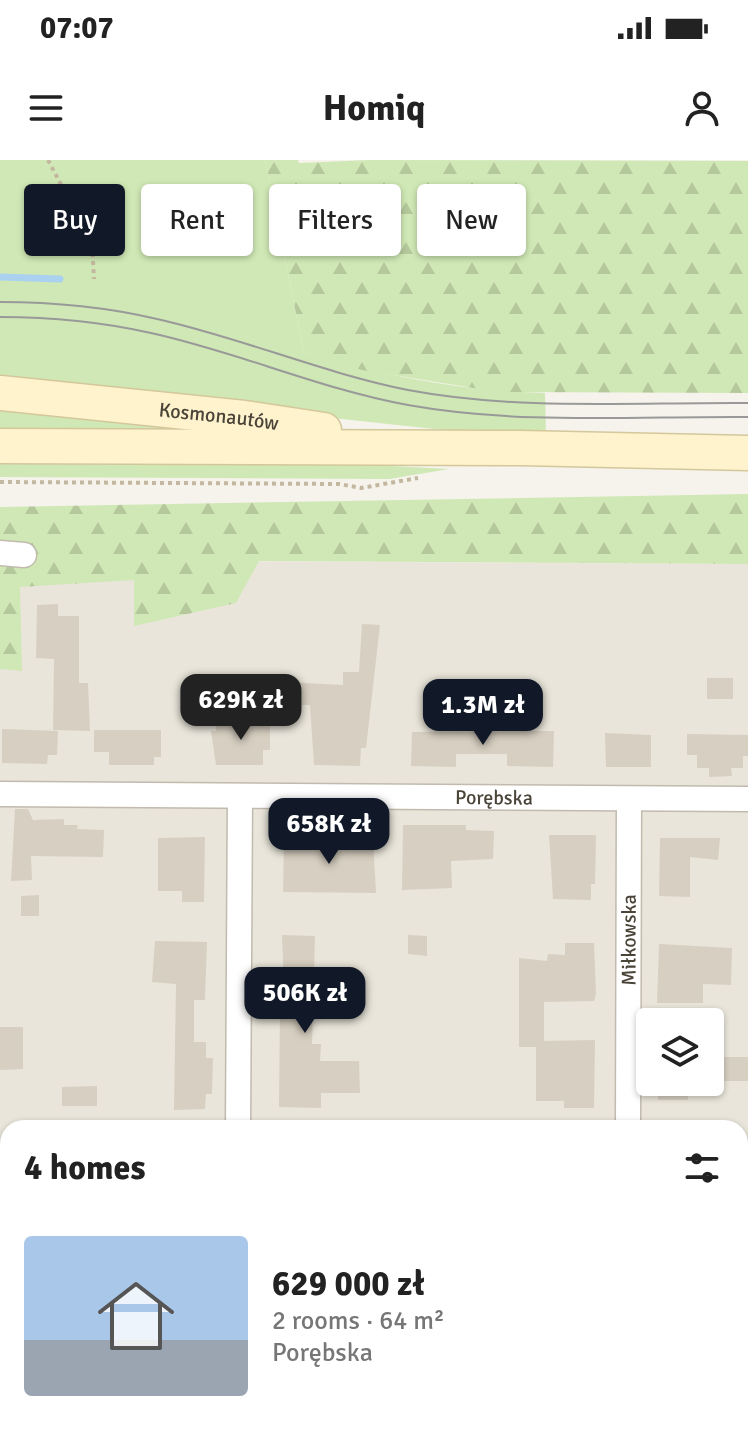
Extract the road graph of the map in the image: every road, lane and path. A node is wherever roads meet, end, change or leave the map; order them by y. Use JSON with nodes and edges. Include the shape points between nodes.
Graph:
{"nodes":[{"id":1,"x":48,"y":160,"type":"edge"},
{"id":2,"x":94,"y":279,"type":"dead end"},
{"id":3,"x":0,"y":393,"type":"edge"},
{"id":4,"x":0,"y":446,"type":"edge"},
{"id":5,"x":435,"y":448,"type":"junction"},
{"id":6,"x":748,"y":453,"type":"edge"},
{"id":7,"x":0,"y":482,"type":"edge"},
{"id":8,"x":361,"y":488,"type":"dead end"},
{"id":9,"x":0,"y":794,"type":"edge"},
{"id":10,"x":240,"y":796,"type":"junction"},
{"id":11,"x":629,"y":799,"type":"junction"},
{"id":12,"x":748,"y":799,"type":"edge"},
{"id":13,"x":238,"y":1120,"type":"edge"},
{"id":14,"x":628,"y":1120,"type":"edge"}],
"edges":[{"from":1,"to":2,"type":"path","via":[[92,243]]},
{"from":3,"to":5,"type":"main road","name":"Kosmonautów","via":[[244,418]]},
{"from":4,"to":5,"type":"main road","name":"Kosmonautów"},
{"from":5,"to":6,"type":"main road","name":"Kosmonautów"},
{"from":7,"to":8,"type":"path"},
{"from":9,"to":10,"type":"street","name":"Porębska"},
{"from":10,"to":11,"type":"street","name":"Porębska"},
{"from":10,"to":13,"type":"street"},
{"from":11,"to":12,"type":"street","name":"Porębska"},
{"from":11,"to":14,"type":"street","name":"Miłkowska"}]}
